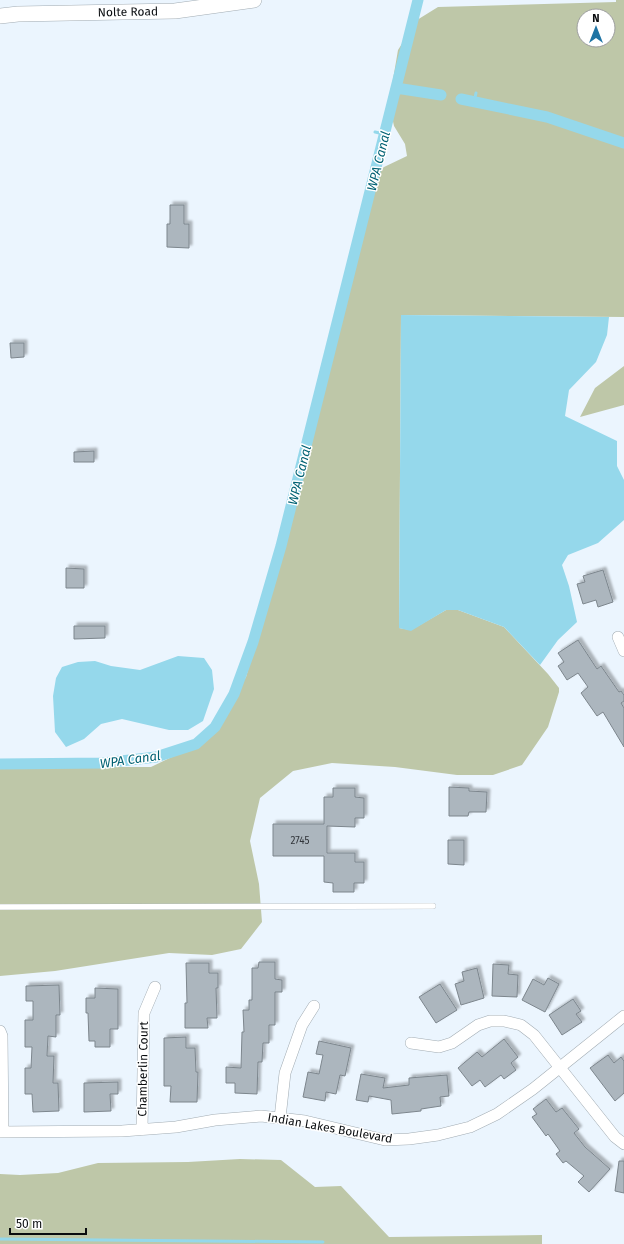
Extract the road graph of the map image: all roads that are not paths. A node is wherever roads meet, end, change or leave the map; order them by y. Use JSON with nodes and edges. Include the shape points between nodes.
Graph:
{"nodes":[{"id":1,"x":254,"y":0,"type":"edge"},
{"id":2,"x":0,"y":16,"type":"edge"},
{"id":3,"x":618,"y":637,"type":"dead end"},
{"id":4,"x":624,"y":651,"type":"edge"},
{"id":5,"x":433,"y":906,"type":"dead end"},
{"id":6,"x":0,"y":907,"type":"edge"},
{"id":7,"x":155,"y":987,"type":"dead end"},
{"id":8,"x":314,"y":1006,"type":"dead end"},
{"id":9,"x":624,"y":1016,"type":"edge"},
{"id":10,"x":0,"y":1031,"type":"edge"},
{"id":11,"x":412,"y":1043,"type":"dead end"},
{"id":12,"x":560,"y":1067,"type":"junction"},
{"id":13,"x":280,"y":1118,"type":"junction"},
{"id":14,"x":142,"y":1130,"type":"junction"},
{"id":15,"x":2,"y":1132,"type":"edge"},
{"id":16,"x":624,"y":1144,"type":"edge"}],
"edges":[{"from":1,"to":2,"type":"street","name":"Nolte Road","via":[[175,11]]},
{"from":3,"to":4,"type":"street"},
{"from":5,"to":6,"type":"lane"},
{"from":7,"to":14,"type":"street","name":"Chamberlin Court","via":[[144,1013]]},
{"from":8,"to":13,"type":"street","via":[[302,1025],[285,1073]]},
{"from":9,"to":12,"type":"street","name":"Indian Lakes Boulevard"},
{"from":10,"to":15,"type":"street"},
{"from":11,"to":12,"type":"street","via":[[439,1047],[452,1043],[478,1025],[490,1021],[504,1021],[521,1025],[534,1035]]},
{"from":12,"to":13,"type":"street","name":"Indian Lakes Boulevard","via":[[497,1114],[470,1127],[438,1135],[385,1140],[305,1121]]},
{"from":12,"to":16,"type":"street","via":[[615,1137]]},
{"from":13,"to":14,"type":"street","name":"Indian Lakes Boulevard","via":[[253,1116]]},
{"from":14,"to":15,"type":"street","name":"Indian Lakes Boulevard"}]}
